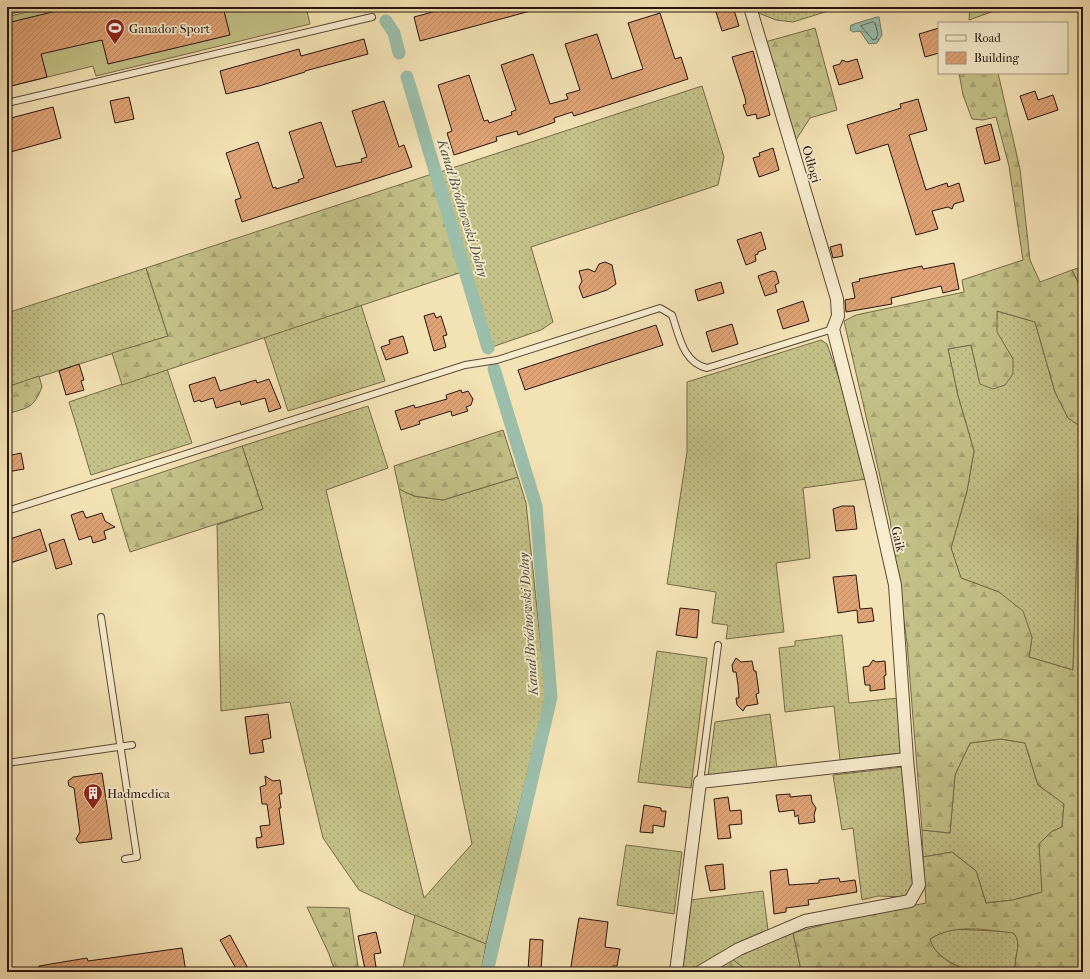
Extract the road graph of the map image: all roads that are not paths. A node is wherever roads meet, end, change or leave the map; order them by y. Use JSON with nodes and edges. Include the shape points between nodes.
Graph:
{"nodes":[{"id":1,"x":25,"y":7,"type":"edge"},
{"id":2,"x":750,"y":7,"type":"edge"},
{"id":3,"x":7,"y":11,"type":"edge"},
{"id":4,"x":372,"y":17,"type":"dead end"},
{"id":5,"x":7,"y":103,"type":"edge"},
{"id":6,"x":833,"y":329,"type":"junction"},
{"id":7,"x":7,"y":512,"type":"edge"},
{"id":8,"x":102,"y":617,"type":"dead end"},
{"id":9,"x":718,"y":646,"type":"dead end"},
{"id":10,"x":132,"y":746,"type":"dead end"},
{"id":11,"x":121,"y":747,"type":"junction"},
{"id":12,"x":906,"y":759,"type":"junction"},
{"id":13,"x":7,"y":763,"type":"edge"},
{"id":14,"x":700,"y":782,"type":"junction"},
{"id":15,"x":125,"y":859,"type":"dead end"},
{"id":16,"x":676,"y":972,"type":"edge"},
{"id":17,"x":700,"y":972,"type":"edge"}],
"edges":[{"from":1,"to":3,"type":"lane"},
{"from":2,"to":6,"type":"street","name":"Odłogi","via":[[837,299],[838,316]]},
{"from":4,"to":5,"type":"lane"},
{"from":6,"to":7,"type":"lane","via":[[707,368],[698,366],[686,355],[672,315],[660,308],[497,360],[450,370]]},
{"from":6,"to":12,"type":"street","name":"Gaik","via":[[895,585]]},
{"from":8,"to":11,"type":"lane"},
{"from":9,"to":14,"type":"lane"},
{"from":10,"to":11,"type":"lane"},
{"from":11,"to":13,"type":"lane"},
{"from":11,"to":15,"type":"lane","via":[[137,857]]},
{"from":12,"to":14,"type":"street"},
{"from":12,"to":17,"type":"street","name":"Gaik","via":[[919,885],[910,901],[805,921],[739,949]]},
{"from":14,"to":16,"type":"street"}]}
